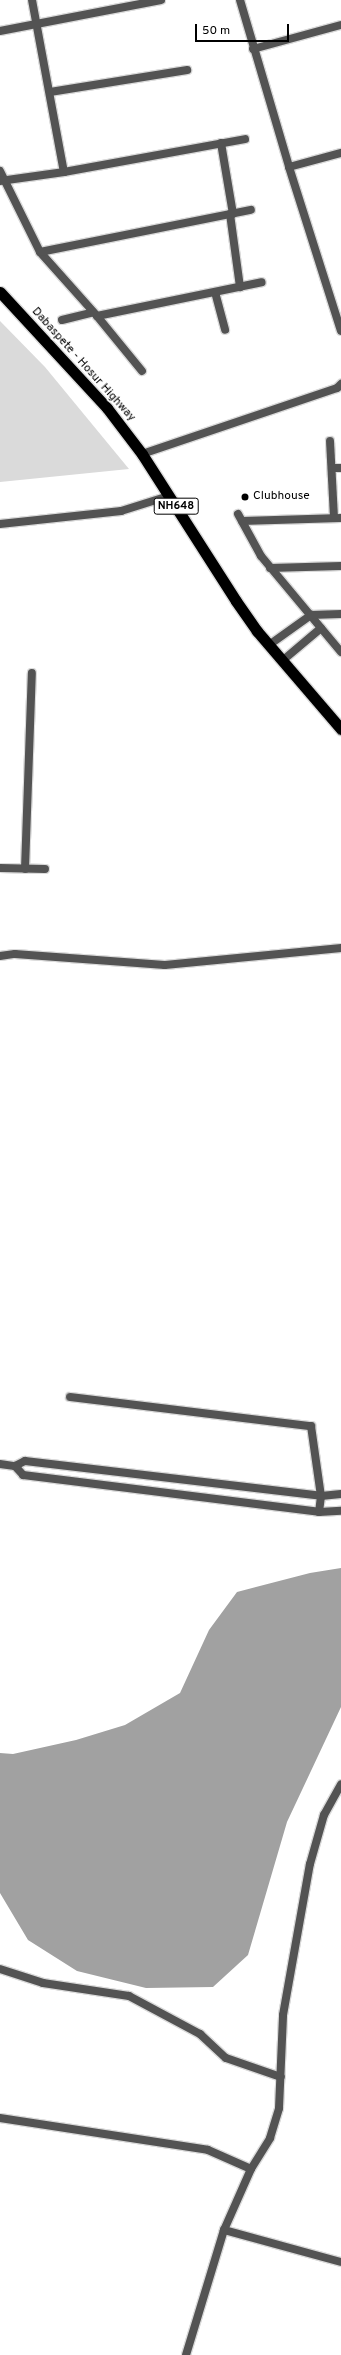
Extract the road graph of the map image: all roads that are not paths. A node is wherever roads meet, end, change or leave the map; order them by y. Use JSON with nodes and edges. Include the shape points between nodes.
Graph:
{"nodes":[{"id":1,"x":32,"y":0,"type":"edge"},
{"id":2,"x":160,"y":0,"type":"edge"},
{"id":3,"x":240,"y":0,"type":"edge"},
{"id":4,"x":37,"y":23,"type":"junction"},
{"id":5,"x":341,"y":25,"type":"edge"},
{"id":6,"x":0,"y":31,"type":"edge"},
{"id":7,"x":253,"y":48,"type":"junction"},
{"id":8,"x":187,"y":70,"type":"dead end"},
{"id":9,"x":50,"y":92,"type":"junction"},
{"id":10,"x":245,"y":140,"type":"dead end"},
{"id":11,"x":221,"y":143,"type":"junction"},
{"id":12,"x":341,"y":153,"type":"edge"},
{"id":13,"x":289,"y":167,"type":"junction"},
{"id":14,"x":0,"y":171,"type":"edge"},
{"id":15,"x":64,"y":172,"type":"junction"},
{"id":16,"x":2,"y":180,"type":"edge"},
{"id":17,"x":251,"y":210,"type":"dead end"},
{"id":18,"x":231,"y":214,"type":"junction"},
{"id":19,"x":40,"y":252,"type":"junction"},
{"id":20,"x":262,"y":282,"type":"dead end"},
{"id":21,"x":240,"y":287,"type":"junction"},
{"id":22,"x":0,"y":292,"type":"edge"},
{"id":23,"x":215,"y":292,"type":"junction"},
{"id":24,"x":95,"y":314,"type":"junction"},
{"id":25,"x":62,"y":320,"type":"dead end"},
{"id":26,"x":225,"y":330,"type":"dead end"},
{"id":27,"x":341,"y":331,"type":"edge"},
{"id":28,"x":142,"y":371,"type":"dead end"},
{"id":29,"x":341,"y":384,"type":"edge"},
{"id":30,"x":330,"y":441,"type":"dead end"},
{"id":31,"x":142,"y":454,"type":"junction"},
{"id":32,"x":332,"y":468,"type":"junction"},
{"id":33,"x":341,"y":468,"type":"edge"},
{"id":34,"x":169,"y":496,"type":"junction"},
{"id":35,"x":337,"y":518,"type":"edge"},
{"id":36,"x":0,"y":524,"type":"edge"},
{"id":37,"x":341,"y":566,"type":"edge"},
{"id":38,"x":270,"y":568,"type":"junction"},
{"id":39,"x":341,"y":614,"type":"edge"},
{"id":40,"x":310,"y":615,"type":"junction"},
{"id":41,"x":321,"y":628,"type":"junction"},
{"id":42,"x":269,"y":645,"type":"junction"},
{"id":43,"x":341,"y":652,"type":"edge"},
{"id":44,"x":282,"y":660,"type":"junction"},
{"id":45,"x":32,"y":673,"type":"dead end"},
{"id":46,"x":341,"y":729,"type":"edge"},
{"id":47,"x":0,"y":868,"type":"edge"},
{"id":48,"x":25,"y":869,"type":"junction"},
{"id":49,"x":45,"y":869,"type":"dead end"},
{"id":50,"x":341,"y":948,"type":"edge"},
{"id":51,"x":0,"y":956,"type":"edge"},
{"id":52,"x":70,"y":1397,"type":"dead end"},
{"id":53,"x":0,"y":1464,"type":"edge"},
{"id":54,"x":15,"y":1466,"type":"junction"},
{"id":55,"x":341,"y":1494,"type":"edge"},
{"id":56,"x":321,"y":1496,"type":"junction"},
{"id":57,"x":341,"y":1511,"type":"edge"},
{"id":58,"x":319,"y":1512,"type":"junction"},
{"id":59,"x":341,"y":1784,"type":"edge"},
{"id":60,"x":0,"y":1969,"type":"edge"},
{"id":61,"x":282,"y":2077,"type":"junction"},
{"id":62,"x":0,"y":2118,"type":"edge"},
{"id":63,"x":251,"y":2169,"type":"junction"},
{"id":64,"x":224,"y":2230,"type":"junction"},
{"id":65,"x":341,"y":2262,"type":"edge"},
{"id":66,"x":186,"y":2355,"type":"edge"}],
"edges":[{"from":1,"to":4,"type":"street"},
{"from":2,"to":4,"type":"street"},
{"from":3,"to":7,"type":"street"},
{"from":4,"to":6,"type":"street"},
{"from":4,"to":9,"type":"street"},
{"from":5,"to":7,"type":"street"},
{"from":7,"to":13,"type":"street"},
{"from":8,"to":9,"type":"street"},
{"from":9,"to":15,"type":"street"},
{"from":10,"to":11,"type":"street"},
{"from":11,"to":15,"type":"street"},
{"from":11,"to":18,"type":"street"},
{"from":12,"to":13,"type":"street"},
{"from":13,"to":27,"type":"street"},
{"from":14,"to":16,"type":"street"},
{"from":15,"to":16,"type":"street"},
{"from":16,"to":19,"type":"street"},
{"from":17,"to":18,"type":"street"},
{"from":18,"to":19,"type":"street"},
{"from":18,"to":21,"type":"street"},
{"from":19,"to":24,"type":"street"},
{"from":20,"to":21,"type":"street"},
{"from":21,"to":23,"type":"street"},
{"from":22,"to":31,"type":"highway","name":"Dabaspete - Hosur Highway","number":"NH648","via":[[107,408]]},
{"from":23,"to":24,"type":"street"},
{"from":23,"to":26,"type":"street"},
{"from":24,"to":25,"type":"street"},
{"from":24,"to":28,"type":"street"},
{"from":29,"to":31,"type":"street","via":[[336,388]]},
{"from":30,"to":32,"type":"street"},
{"from":31,"to":34,"type":"highway","name":"Dabaspete - Hosur Highway","number":"NH648"},
{"from":32,"to":33,"type":"street"},
{"from":32,"to":35,"type":"street"},
{"from":34,"to":36,"type":"street","via":[[121,511]]},
{"from":34,"to":42,"type":"highway","name":"Dabaspete - Hosur Highway","number":"NH648","via":[[236,601]]},
{"from":35,"to":38,"type":"street","via":[[240,517]]},
{"from":37,"to":38,"type":"street"},
{"from":38,"to":40,"type":"street"},
{"from":39,"to":40,"type":"street"},
{"from":40,"to":41,"type":"street"},
{"from":40,"to":42,"type":"street"},
{"from":41,"to":43,"type":"street"},
{"from":41,"to":44,"type":"street"},
{"from":42,"to":44,"type":"highway","name":"Dabaspete - Hosur Highway","number":"NH648"},
{"from":44,"to":46,"type":"highway","name":"Dabaspete - Hosur Highway","number":"NH648"},
{"from":45,"to":48,"type":"street"},
{"from":47,"to":48,"type":"street"},
{"from":48,"to":49,"type":"street"},
{"from":50,"to":51,"type":"street","via":[[165,965],[15,954]]},
{"from":52,"to":56,"type":"street","via":[[310,1426]]},
{"from":53,"to":54,"type":"street"},
{"from":54,"to":56,"type":"street","via":[[25,1461]]},
{"from":54,"to":58,"type":"street","via":[[22,1475]]},
{"from":55,"to":56,"type":"street"},
{"from":56,"to":58,"type":"street"},
{"from":57,"to":58,"type":"street"},
{"from":59,"to":61,"type":"street","via":[[324,1815],[310,1864],[283,2015]]},
{"from":60,"to":61,"type":"street","via":[[43,1983],[129,1996],[200,2034],[226,2058]]},
{"from":61,"to":63,"type":"street","via":[[279,2108],[270,2138]]},
{"from":62,"to":63,"type":"street","via":[[208,2150]]},
{"from":63,"to":64,"type":"street"},
{"from":64,"to":65,"type":"street"},
{"from":64,"to":66,"type":"street"}]}
